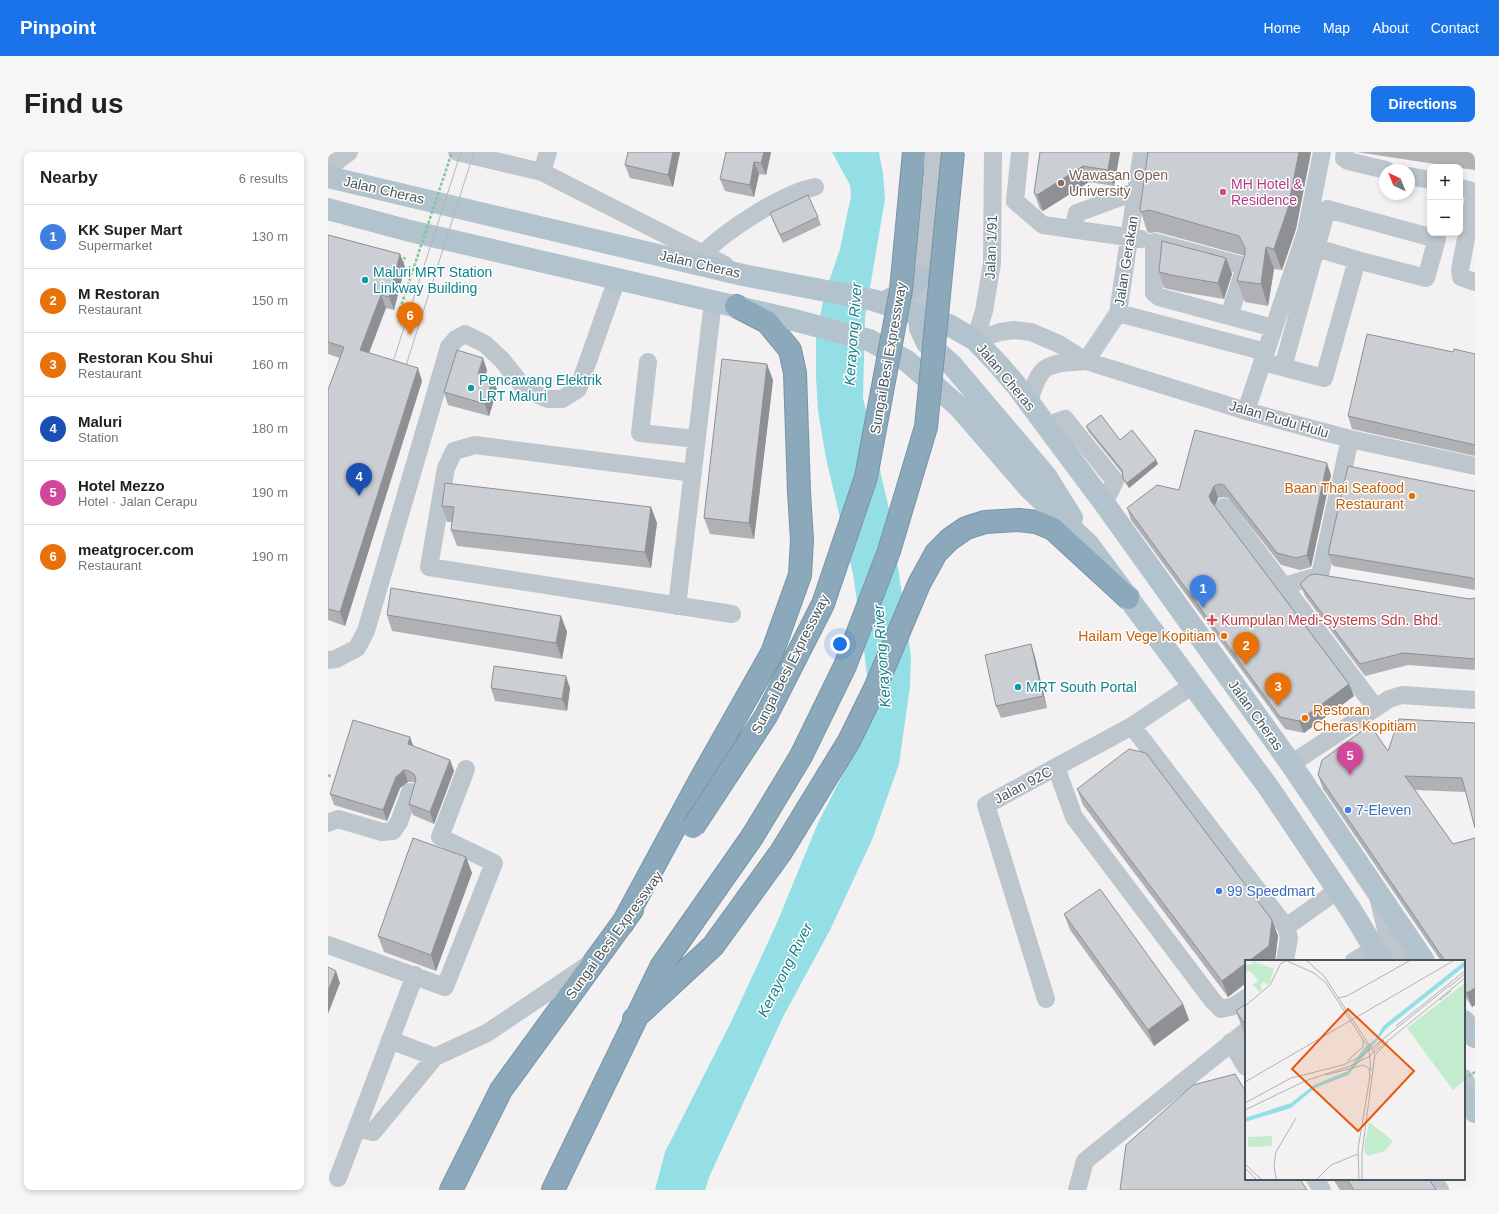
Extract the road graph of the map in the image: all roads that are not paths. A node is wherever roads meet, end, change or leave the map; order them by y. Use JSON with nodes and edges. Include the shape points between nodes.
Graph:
{"nodes":[{"id":1,"x":349,"y":152,"type":"edge"},
{"id":2,"x":456,"y":152,"type":"edge"},
{"id":3,"x":548,"y":152,"type":"edge"},
{"id":4,"x":914,"y":152,"type":"edge"},
{"id":5,"x":932,"y":152,"type":"edge"},
{"id":6,"x":953,"y":152,"type":"edge"},
{"id":7,"x":993,"y":152,"type":"edge"},
{"id":8,"x":1020,"y":152,"type":"edge"},
{"id":9,"x":1142,"y":152,"type":"edge"},
{"id":10,"x":1322,"y":152,"type":"edge"},
{"id":11,"x":1344,"y":152,"type":"edge"},
{"id":12,"x":328,"y":168,"type":"edge"},
{"id":13,"x":1379,"y":168,"type":"edge"},
{"id":14,"x":542,"y":172,"type":"junction"},
{"id":15,"x":328,"y":177,"type":"edge"},
{"id":16,"x":1415,"y":177,"type":"edge"},
{"id":17,"x":1427,"y":179,"type":"edge"},
{"id":18,"x":815,"y":187,"type":"dead end"},
{"id":19,"x":1463,"y":189,"type":"edge"},
{"id":20,"x":1137,"y":191,"type":"junction"},
{"id":21,"x":328,"y":209,"type":"edge"},
{"id":22,"x":1073,"y":229,"type":"junction"},
{"id":23,"x":1130,"y":236,"type":"junction"},
{"id":24,"x":1154,"y":242,"type":"junction"},
{"id":25,"x":1316,"y":248,"type":"junction"},
{"id":26,"x":699,"y":259,"type":"junction"},
{"id":27,"x":1357,"y":260,"type":"junction"},
{"id":28,"x":922,"y":276,"type":"junction"},
{"id":29,"x":617,"y":279,"type":"junction"},
{"id":30,"x":1475,"y":282,"type":"edge"},
{"id":31,"x":713,"y":301,"type":"junction"},
{"id":32,"x":877,"y":302,"type":"junction"},
{"id":33,"x":736,"y":306,"type":"junction"},
{"id":34,"x":1118,"y":313,"type":"junction"},
{"id":35,"x":919,"y":315,"type":"junction"},
{"id":36,"x":1229,"y":316,"type":"junction"},
{"id":37,"x":1274,"y":328,"type":"junction"},
{"id":38,"x":975,"y":340,"type":"junction"},
{"id":39,"x":1265,"y":357,"type":"junction"},
{"id":40,"x":1086,"y":361,"type":"junction"},
{"id":41,"x":648,"y":362,"type":"dead end"},
{"id":42,"x":952,"y":365,"type":"junction"},
{"id":43,"x":1283,"y":367,"type":"junction"},
{"id":44,"x":927,"y":377,"type":"junction"},
{"id":45,"x":1029,"y":403,"type":"junction"},
{"id":46,"x":1246,"y":411,"type":"junction"},
{"id":47,"x":697,"y":439,"type":"junction"},
{"id":48,"x":1350,"y":439,"type":"junction"},
{"id":49,"x":1475,"y":466,"type":"edge"},
{"id":50,"x":693,"y":473,"type":"junction"},
{"id":51,"x":1224,"y":507,"type":"dead end"},
{"id":52,"x":1089,"y":544,"type":"junction"},
{"id":53,"x":1284,"y":586,"type":"junction"},
{"id":54,"x":1128,"y":598,"type":"junction"},
{"id":55,"x":678,"y":606,"type":"junction"},
{"id":56,"x":732,"y":614,"type":"dead end"},
{"id":57,"x":328,"y":660,"type":"edge"},
{"id":58,"x":1193,"y":685,"type":"junction"},
{"id":59,"x":1475,"y":700,"type":"edge"},
{"id":60,"x":1375,"y":708,"type":"junction"},
{"id":61,"x":1132,"y":726,"type":"junction"},
{"id":62,"x":1291,"y":764,"type":"junction"},
{"id":63,"x":1056,"y":767,"type":"junction"},
{"id":64,"x":466,"y":768,"type":"dead end"},
{"id":65,"x":410,"y":792,"type":"dead end"},
{"id":66,"x":328,"y":823,"type":"edge"},
{"id":67,"x":1338,"y":890,"type":"junction"},
{"id":68,"x":1376,"y":891,"type":"junction"},
{"id":69,"x":1351,"y":910,"type":"junction"},
{"id":70,"x":623,"y":922,"type":"junction"},
{"id":71,"x":1286,"y":927,"type":"junction"},
{"id":72,"x":328,"y":945,"type":"edge"},
{"id":73,"x":1378,"y":955,"type":"edge"},
{"id":74,"x":1285,"y":960,"type":"edge"},
{"id":75,"x":1358,"y":960,"type":"edge"},
{"id":76,"x":1391,"y":960,"type":"edge"},
{"id":77,"x":1401,"y":960,"type":"edge"},
{"id":78,"x":1423,"y":960,"type":"edge"},
{"id":79,"x":594,"y":962,"type":"junction"},
{"id":80,"x":415,"y":975,"type":"junction"},
{"id":81,"x":1046,"y":999,"type":"dead end"},
{"id":82,"x":1245,"y":999,"type":"edge"},
{"id":83,"x":634,"y":1019,"type":"junction"},
{"id":84,"x":1245,"y":1032,"type":"edge"},
{"id":85,"x":390,"y":1040,"type":"junction"},
{"id":86,"x":1231,"y":1042,"type":"junction"},
{"id":87,"x":435,"y":1057,"type":"junction"},
{"id":88,"x":1245,"y":1065,"type":"edge"},
{"id":89,"x":1465,"y":1080,"type":"edge"},
{"id":90,"x":1465,"y":1096,"type":"edge"},
{"id":91,"x":1475,"y":1100,"type":"edge"},
{"id":92,"x":1475,"y":1112,"type":"edge"},
{"id":93,"x":356,"y":1128,"type":"junction"},
{"id":94,"x":1316,"y":1180,"type":"edge"},
{"id":95,"x":1434,"y":1180,"type":"edge"},
{"id":96,"x":337,"y":1181,"type":"edge"},
{"id":97,"x":451,"y":1190,"type":"edge"},
{"id":98,"x":553,"y":1190,"type":"edge"},
{"id":99,"x":1076,"y":1190,"type":"edge"},
{"id":100,"x":1322,"y":1190,"type":"edge"},
{"id":101,"x":1440,"y":1190,"type":"edge"}],
"edges":[{"from":1,"to":12,"type":"street"},
{"from":2,"to":14,"type":"street"},
{"from":3,"to":14,"type":"street"},
{"from":4,"to":70,"type":"highway","name":"Sungai Besi Expressway","bridge":true,"via":[[901,290],[866,477],[823,604],[766,716],[693,827]]},
{"from":5,"to":28,"type":"street","via":[[933,172]]},
{"from":6,"to":83,"type":"highway","bridge":true,"via":[[926,427],[889,551],[845,666],[801,756],[752,837],[661,967]]},
{"from":7,"to":38,"type":"street","name":"Jalan 1/91","via":[[992,263],[984,311]]},
{"from":8,"to":22,"type":"street","via":[[1015,201],[1043,224]]},
{"from":9,"to":20,"type":"street","name":"Jalan Gerakan"},
{"from":10,"to":37,"type":"street","via":[[1306,232]]},
{"from":11,"to":13,"type":"street","via":[[1344,158],[1348,161]]},
{"from":14,"to":26,"type":"street"},
{"from":15,"to":26,"type":"main road","name":"Jalan Cheras"},
{"from":16,"to":17,"type":"street"},
{"from":18,"to":26,"type":"street","via":[[789,196],[739,226]]},
{"from":19,"to":30,"type":"street","via":[[1469,190],[1474,197],[1460,270],[1461,277]]},
{"from":20,"to":22,"type":"street","via":[[1077,213]]},
{"from":20,"to":23,"type":"street","name":"Jalan Gerakan"},
{"from":21,"to":29,"type":"main road"},
{"from":22,"to":23,"type":"street"},
{"from":23,"to":24,"type":"street"},
{"from":23,"to":34,"type":"street","name":"Jalan Gerakan"},
{"from":24,"to":36,"type":"street","via":[[1154,293],[1159,297]]},
{"from":24,"to":36,"type":"street","via":[[1240,265],[1242,273]]},
{"from":25,"to":27,"type":"street"},
{"from":25,"to":27,"type":"street","via":[[1327,209],[1437,239],[1426,278]]},
{"from":25,"to":43,"type":"street"},
{"from":26,"to":32,"type":"main road","name":"Jalan Cheras","via":[[743,275]]},
{"from":27,"to":43,"type":"street","via":[[1324,378]]},
{"from":28,"to":32,"type":"main road","via":[[904,292]]},
{"from":28,"to":35,"type":"street"},
{"from":29,"to":31,"type":"main road"},
{"from":29,"to":57,"type":"street","via":[[578,389],[562,399],[548,400],[526,390],[502,360],[485,344],[465,334],[449,347],[366,631],[357,648],[336,659]]},
{"from":31,"to":33,"type":"main road"},
{"from":31,"to":47,"type":"street"},
{"from":32,"to":35,"type":"main road","name":"Jalan Cheras"},
{"from":33,"to":44,"type":"main road","via":[[869,340],[907,361]]},
{"from":33,"to":70,"type":"highway","via":[[767,322],[790,350],[795,373],[802,540],[800,575],[772,653],[702,775]]},
{"from":34,"to":39,"type":"street"},
{"from":34,"to":40,"type":"street","name":"Jalan Gerakan"},
{"from":35,"to":38,"type":"main road","name":"Jalan Cheras","via":[[950,325]]},
{"from":35,"to":42,"type":"main road","via":[[920,328],[927,343]]},
{"from":36,"to":37,"type":"street"},
{"from":37,"to":39,"type":"street"},
{"from":38,"to":40,"type":"street","name":"Jalan Pudu Hulu","via":[[1000,332],[1031,332],[1059,344]]},
{"from":38,"to":42,"type":"main road"},
{"from":38,"to":45,"type":"main road","name":"Jalan Cheras"},
{"from":39,"to":43,"type":"street"},
{"from":39,"to":46,"type":"street"},
{"from":40,"to":45,"type":"street","name":"Jalan Pudu Hulu","via":[[1054,363],[1041,371],[1035,381]]},
{"from":40,"to":46,"type":"street","name":"Jalan Pudu Hulu"},
{"from":41,"to":47,"type":"street","via":[[640,432]]},
{"from":42,"to":44,"type":"main road"},
{"from":42,"to":52,"type":"main road","via":[[1046,476]]},
{"from":44,"to":52,"type":"main road","via":[[960,407],[1029,488]]},
{"from":45,"to":62,"type":"main road","name":"Jalan Cheras"},
{"from":46,"to":48,"type":"street","name":"Jalan Pudu Hulu"},
{"from":47,"to":50,"type":"street"},
{"from":48,"to":49,"type":"street","name":"Jalan Pudu Hulu"},
{"from":48,"to":53,"type":"street","via":[[1327,576]]},
{"from":50,"to":55,"type":"street"},
{"from":50,"to":55,"type":"street","via":[[475,445],[454,451],[446,468],[430,567]]},
{"from":51,"to":53,"type":"street"},
{"from":52,"to":54,"type":"main road"},
{"from":53,"to":60,"type":"street"},
{"from":54,"to":58,"type":"main road"},
{"from":54,"to":83,"type":"highway","via":[[1053,529],[1036,522],[1002,520],[966,528],[936,553],[919,584],[876,686],[849,741],[781,852],[713,946]]},
{"from":55,"to":56,"type":"street"},
{"from":58,"to":61,"type":"street","name":"Jalan 92C"},
{"from":58,"to":67,"type":"main road"},
{"from":59,"to":60,"type":"street","via":[[1402,695],[1388,699]]},
{"from":60,"to":62,"type":"street"},
{"from":61,"to":63,"type":"street","name":"Jalan 92C"},
{"from":61,"to":71,"type":"street"},
{"from":62,"to":68,"type":"main road","name":"Jalan Cheras"},
{"from":63,"to":81,"type":"street","name":"Jalan 92C","via":[[986,805]]},
{"from":63,"to":82,"type":"street","via":[[1074,817],[1213,1001],[1221,1009],[1234,1006]]},
{"from":64,"to":80,"type":"street","via":[[440,837],[494,863],[445,987]]},
{"from":65,"to":66,"type":"street","via":[[399,822],[392,831],[382,832],[338,819]]},
{"from":67,"to":69,"type":"main road"},
{"from":67,"to":71,"type":"street"},
{"from":68,"to":77,"type":"street","via":[[1388,937]]},
{"from":68,"to":78,"type":"main road","name":"Jalan Cheras"},
{"from":69,"to":73,"type":"main road"},
{"from":69,"to":76,"type":"street"},
{"from":70,"to":79,"type":"highway","name":"Sungai Besi Expressway"},
{"from":71,"to":74,"type":"street","via":[[1289,938]]},
{"from":72,"to":80,"type":"street"},
{"from":73,"to":75,"type":"street"},
{"from":79,"to":87,"type":"street","via":[[487,1033]]},
{"from":79,"to":97,"type":"highway","name":"Sungai Besi Expressway","via":[[501,1090]]},
{"from":80,"to":85,"type":"street"},
{"from":83,"to":98,"type":"highway"},
{"from":84,"to":86,"type":"street"},
{"from":85,"to":87,"type":"street"},
{"from":85,"to":93,"type":"street"},
{"from":86,"to":88,"type":"street"},
{"from":86,"to":99,"type":"street","via":[[1085,1161]]},
{"from":87,"to":93,"type":"street","via":[[372,1132]]},
{"from":89,"to":91,"type":"street"},
{"from":90,"to":92,"type":"main road"},
{"from":93,"to":96,"type":"street"},
{"from":94,"to":100,"type":"street"},
{"from":95,"to":101,"type":"street"}]}
